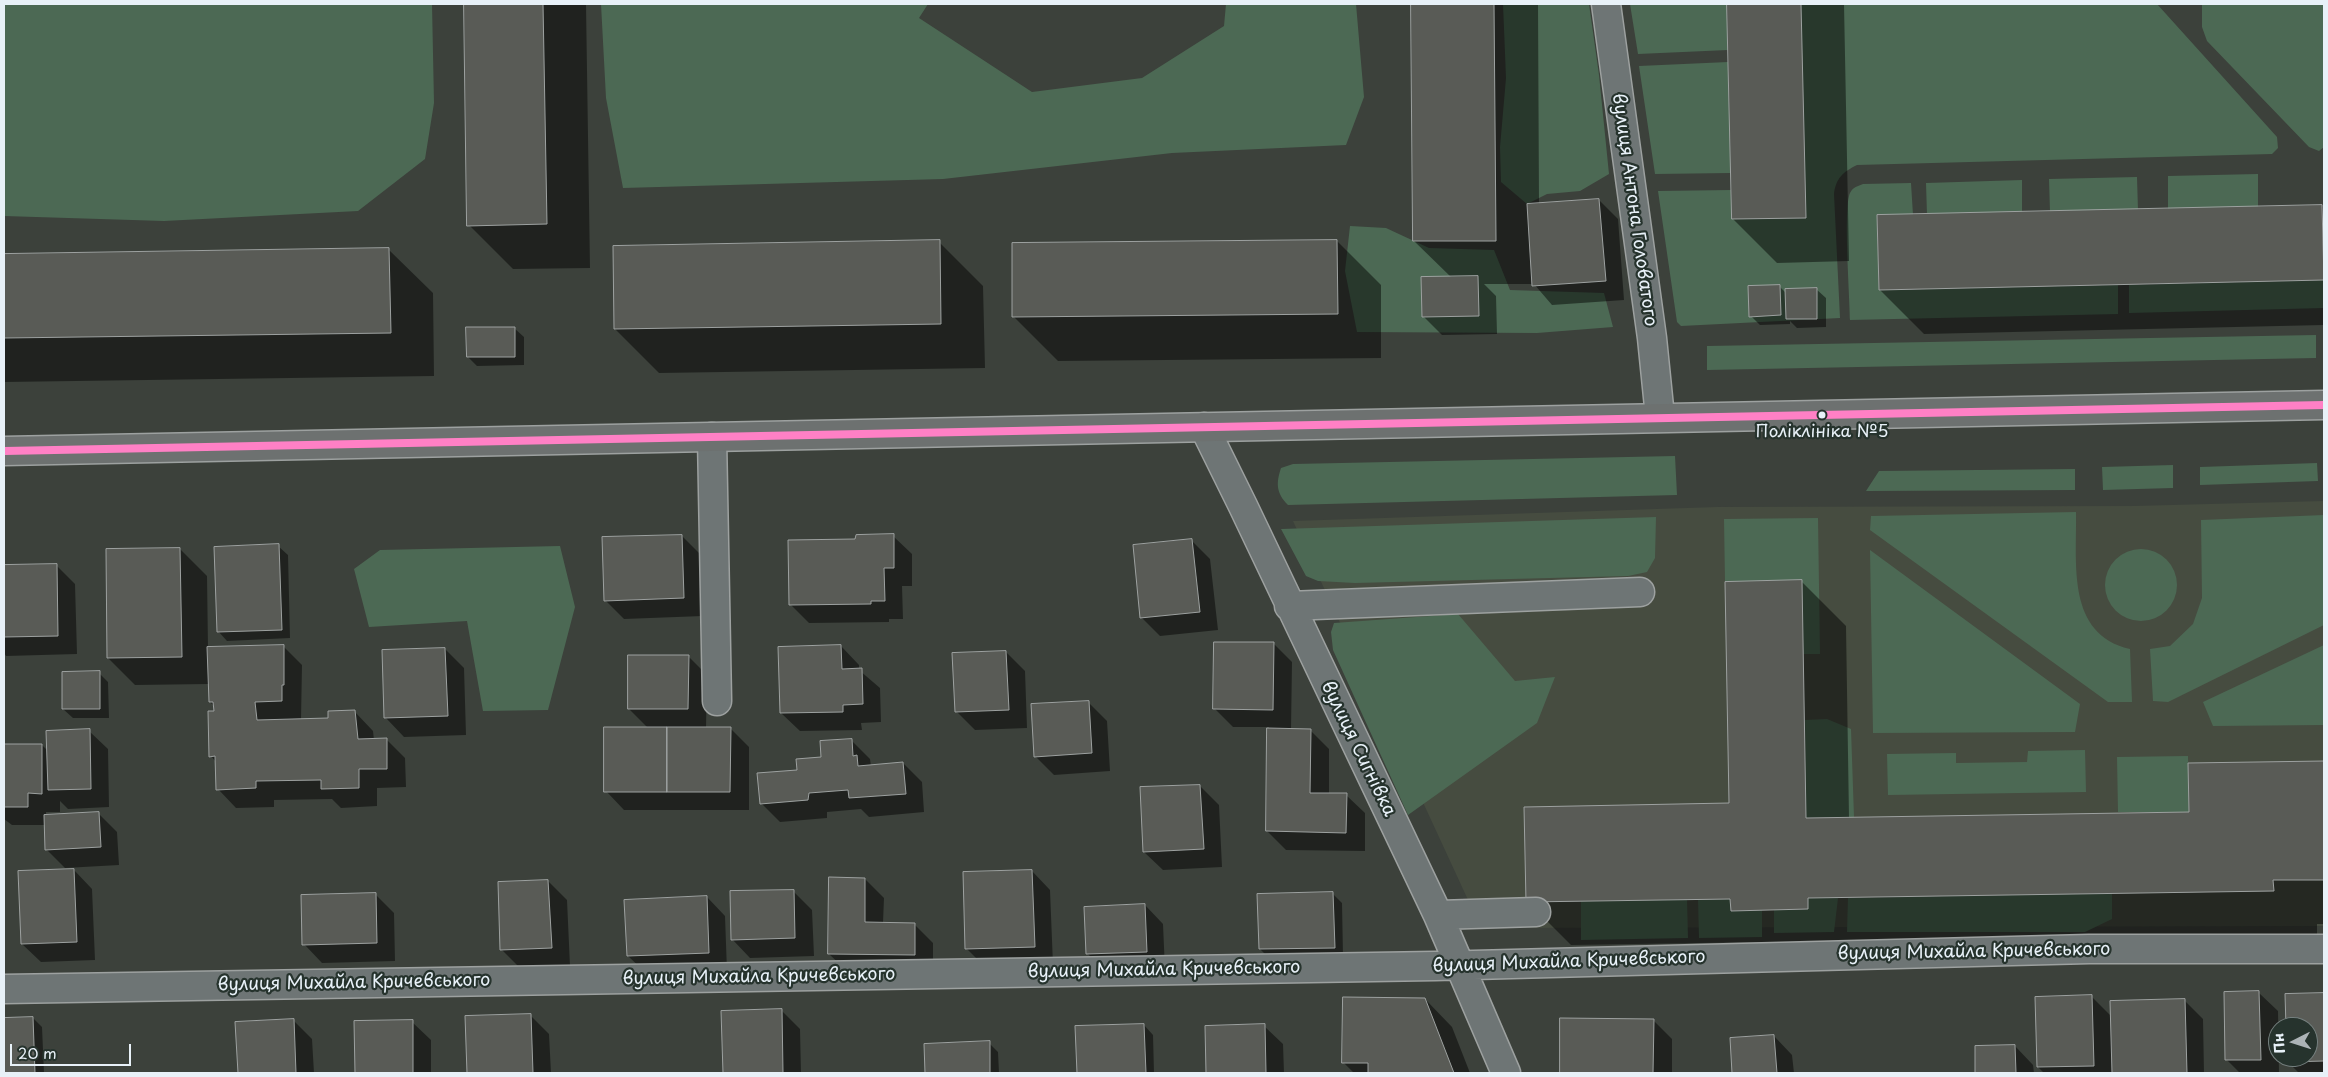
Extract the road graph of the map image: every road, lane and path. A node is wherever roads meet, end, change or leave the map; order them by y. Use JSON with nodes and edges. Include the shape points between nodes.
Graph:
{"nodes":[{"id":1,"x":1606,"y":4,"type":"edge"},
{"id":2,"x":2324,"y":405,"type":"edge"},
{"id":3,"x":1660,"y":417,"type":"junction"},
{"id":4,"x":1204,"y":428,"type":"junction"},
{"id":5,"x":712,"y":437,"type":"junction"},
{"id":6,"x":4,"y":451,"type":"edge"},
{"id":7,"x":1640,"y":592,"type":"dead end"},
{"id":8,"x":1289,"y":606,"type":"junction"},
{"id":9,"x":717,"y":701,"type":"dead end"},
{"id":10,"x":1536,"y":912,"type":"dead end"},
{"id":11,"x":1438,"y":914,"type":"junction"},
{"id":12,"x":2324,"y":948,"type":"edge"},
{"id":13,"x":1460,"y":963,"type":"junction"},
{"id":14,"x":4,"y":989,"type":"edge"},
{"id":15,"x":1506,"y":1073,"type":"edge"}],
"edges":[{"from":1,"to":3,"type":"street","name":"вулиця Антона Головатого"},
{"from":2,"to":3,"type":"main road"},
{"from":3,"to":4,"type":"main road"},
{"from":4,"to":5,"type":"main road"},
{"from":4,"to":8,"type":"street","name":"вулиця Сигнівка"},
{"from":5,"to":6,"type":"main road"},
{"from":5,"to":9,"type":"street"},
{"from":7,"to":8,"type":"street"},
{"from":8,"to":11,"type":"street","name":"вулиця Сигнівка"},
{"from":10,"to":11,"type":"street"},
{"from":11,"to":13,"type":"street","name":"вулиця Сигнівка"},
{"from":12,"to":13,"type":"street","name":"вулиця Михайла Кричевського","via":[[2090,949]]},
{"from":13,"to":14,"type":"street","name":"вулиця Михайла Кричевського"},
{"from":13,"to":15,"type":"street","name":"вулиця Сигнівка"}]}
